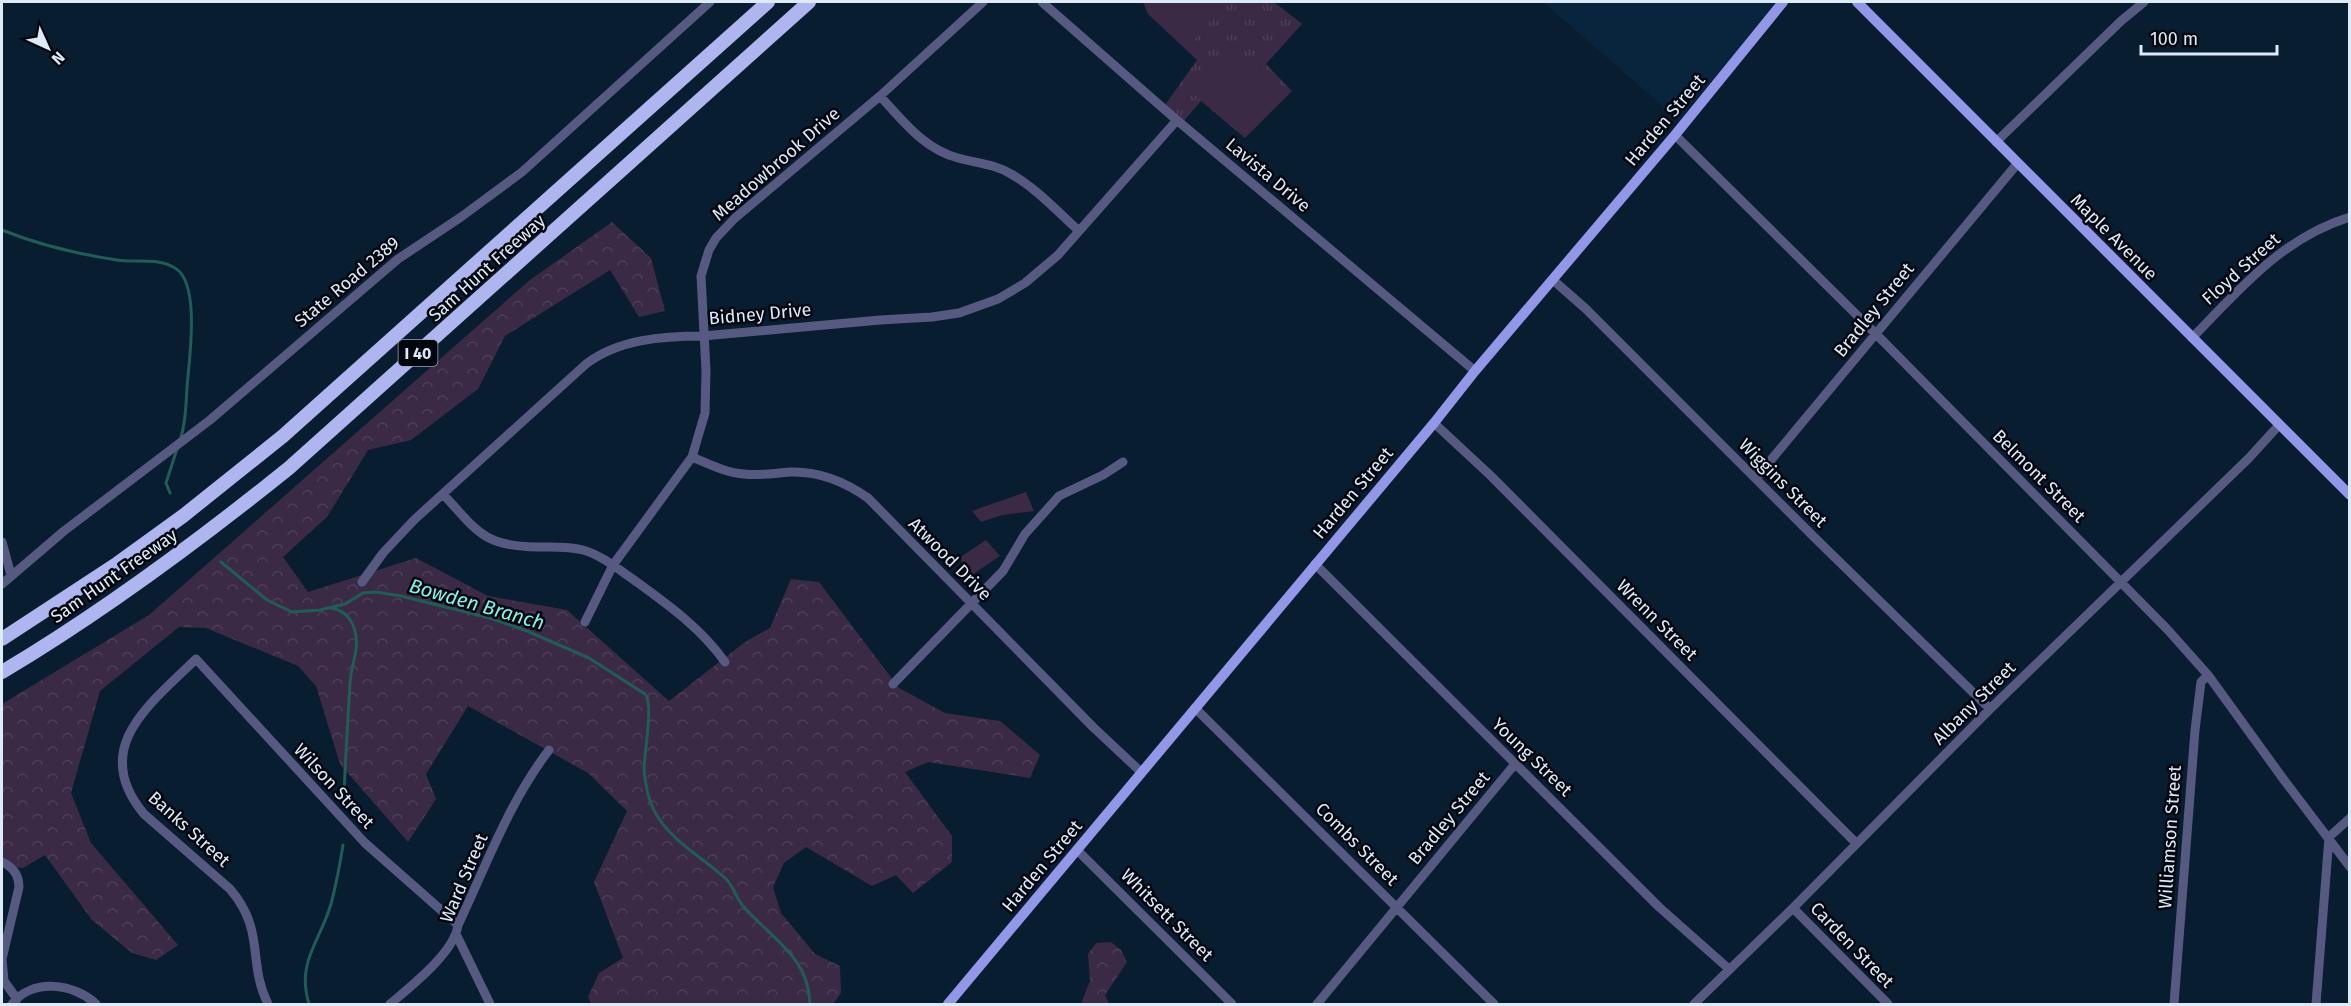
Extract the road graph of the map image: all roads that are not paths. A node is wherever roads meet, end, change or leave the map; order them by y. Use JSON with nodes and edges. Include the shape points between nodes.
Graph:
{"nodes":[{"id":1,"x":710,"y":2,"type":"edge"},
{"id":2,"x":768,"y":2,"type":"edge"},
{"id":3,"x":809,"y":2,"type":"edge"},
{"id":4,"x":982,"y":2,"type":"edge"},
{"id":5,"x":1042,"y":2,"type":"edge"},
{"id":6,"x":1783,"y":2,"type":"edge"},
{"id":7,"x":1857,"y":2,"type":"edge"},
{"id":8,"x":2144,"y":2,"type":"edge"},
{"id":9,"x":880,"y":96,"type":"junction"},
{"id":10,"x":1177,"y":120,"type":"junction"},
{"id":11,"x":1675,"y":135,"type":"junction"},
{"id":12,"x":1996,"y":142,"type":"junction"},
{"id":13,"x":2017,"y":164,"type":"junction"},
{"id":14,"x":2349,"y":218,"type":"edge"},
{"id":15,"x":1078,"y":230,"type":"junction"},
{"id":16,"x":1553,"y":280,"type":"junction"},
{"id":17,"x":1876,"y":334,"type":"junction"},
{"id":18,"x":703,"y":336,"type":"junction"},
{"id":19,"x":2192,"y":338,"type":"junction"},
{"id":20,"x":1475,"y":371,"type":"junction"},
{"id":21,"x":1434,"y":423,"type":"junction"},
{"id":22,"x":2279,"y":425,"type":"junction"},
{"id":23,"x":692,"y":457,"type":"junction"},
{"id":24,"x":1123,"y":462,"type":"dead end"},
{"id":25,"x":1756,"y":478,"type":"junction"},
{"id":26,"x":443,"y":494,"type":"junction"},
{"id":27,"x":2349,"y":495,"type":"edge"},
{"id":28,"x":2,"y":542,"type":"edge"},
{"id":29,"x":1315,"y":564,"type":"junction"},
{"id":30,"x":613,"y":565,"type":"junction"},
{"id":31,"x":11,"y":576,"type":"junction"},
{"id":32,"x":2120,"y":581,"type":"junction"},
{"id":33,"x":362,"y":582,"type":"dead end"},
{"id":34,"x":2,"y":584,"type":"edge"},
{"id":35,"x":972,"y":604,"type":"junction"},
{"id":36,"x":585,"y":622,"type":"dead end"},
{"id":37,"x":2,"y":639,"type":"edge"},
{"id":38,"x":196,"y":659,"type":"joint"},
{"id":39,"x":725,"y":662,"type":"dead end"},
{"id":40,"x":2,"y":672,"type":"edge"},
{"id":41,"x":2208,"y":675,"type":"junction"},
{"id":42,"x":893,"y":684,"type":"dead end"},
{"id":43,"x":1195,"y":708,"type":"junction"},
{"id":44,"x":1990,"y":709,"type":"junction"},
{"id":45,"x":549,"y":750,"type":"dead end"},
{"id":46,"x":1515,"y":764,"type":"junction"},
{"id":47,"x":1141,"y":772,"type":"junction"},
{"id":48,"x":2349,"y":818,"type":"edge"},
{"id":49,"x":2328,"y":837,"type":"junction"},
{"id":50,"x":1856,"y":843,"type":"junction"},
{"id":51,"x":1077,"y":850,"type":"junction"},
{"id":52,"x":2,"y":862,"type":"edge"},
{"id":53,"x":2349,"y":867,"type":"edge"},
{"id":54,"x":1397,"y":908,"type":"junction"},
{"id":55,"x":1793,"y":908,"type":"junction"},
{"id":56,"x":458,"y":925,"type":"junction"},
{"id":57,"x":457,"y":936,"type":"junction"},
{"id":58,"x":1729,"y":969,"type":"junction"},
{"id":59,"x":14,"y":1002,"type":"edge"},
{"id":60,"x":96,"y":1005,"type":"edge"},
{"id":61,"x":268,"y":1005,"type":"edge"},
{"id":62,"x":390,"y":1005,"type":"edge"},
{"id":63,"x":490,"y":1005,"type":"edge"},
{"id":64,"x":948,"y":1005,"type":"edge"},
{"id":65,"x":1233,"y":1005,"type":"edge"},
{"id":66,"x":1317,"y":1005,"type":"edge"},
{"id":67,"x":1494,"y":1005,"type":"edge"},
{"id":68,"x":1694,"y":1005,"type":"edge"},
{"id":69,"x":1888,"y":1005,"type":"edge"},
{"id":70,"x":2174,"y":1005,"type":"edge"},
{"id":71,"x":2316,"y":1005,"type":"edge"}],
"edges":[{"from":1,"to":31,"type":"street","name":"State Road 2389","via":[[522,172],[398,260],[227,406]]},
{"from":2,"to":37,"type":"highway","name":"Sam Hunt Freeway","number":"I 40","via":[[283,436],[164,529]]},
{"from":3,"to":40,"type":"highway","name":"Sam Hunt Freeway","number":"I 40","via":[[289,468],[136,585]]},
{"from":4,"to":9,"type":"street","name":"Meadowbrook Drive"},
{"from":5,"to":10,"type":"street","name":"Lavista Drive"},
{"from":6,"to":11,"type":"main road","name":"Harden Street"},
{"from":7,"to":12,"type":"main road","name":"Maple Avenue"},
{"from":8,"to":12,"type":"street"},
{"from":9,"to":15,"type":"street","via":[[931,146],[1009,172]]},
{"from":9,"to":18,"type":"street","name":"Meadowbrook Drive","via":[[716,238],[701,276]]},
{"from":10,"to":15,"type":"street","name":"Bidney Drive"},
{"from":10,"to":20,"type":"street","name":"Lavista Drive"},
{"from":11,"to":16,"type":"main road","name":"Harden Street"},
{"from":11,"to":17,"type":"street","name":"Belmont Street"},
{"from":12,"to":13,"type":"main road","name":"Maple Avenue"},
{"from":13,"to":17,"type":"street","name":"Bradley Street"},
{"from":13,"to":19,"type":"main road","name":"Maple Avenue"},
{"from":14,"to":19,"type":"street","name":"Floyd Street","via":[[2319,229],[2282,250]]},
{"from":15,"to":18,"type":"street","name":"Bidney Drive","via":[[1058,255],[1026,283],[998,299],[959,313]]},
{"from":16,"to":20,"type":"main road","name":"Harden Street"},
{"from":16,"to":25,"type":"street","name":"Wiggins Street"},
{"from":17,"to":25,"type":"street","name":"Bradley Street"},
{"from":17,"to":32,"type":"street","name":"Belmont Street"},
{"from":18,"to":23,"type":"street","name":"Meadowbrook Drive","via":[[705,413]]},
{"from":18,"to":26,"type":"street","name":"Bidney Drive","via":[[674,336],[605,352]]},
{"from":19,"to":22,"type":"main road","name":"Maple Avenue"},
{"from":20,"to":21,"type":"main road","name":"Harden Street"},
{"from":21,"to":29,"type":"main road","name":"Harden Street"},
{"from":21,"to":50,"type":"street","name":"Wrenn Street"},
{"from":22,"to":27,"type":"main road","name":"Maple Avenue"},
{"from":22,"to":32,"type":"street","name":"Albany Street"},
{"from":23,"to":30,"type":"street","name":"Meadowbrook Drive"},
{"from":23,"to":35,"type":"street","name":"Atwood Drive","via":[[728,472],[804,472],[842,482],[867,498]]},
{"from":24,"to":35,"type":"street","via":[[1059,496],[1036,519],[1003,571]]},
{"from":25,"to":44,"type":"street","name":"Wiggins Street"},
{"from":26,"to":30,"type":"street","via":[[491,540],[514,546],[572,547]]},
{"from":26,"to":33,"type":"street","name":"Bidney Drive","via":[[393,542]]},
{"from":28,"to":31,"type":"street"},
{"from":29,"to":43,"type":"main road","name":"Harden Street"},
{"from":29,"to":46,"type":"street","name":"Young Street"},
{"from":30,"to":36,"type":"street","name":"Meadowbrook Drive"},
{"from":30,"to":39,"type":"street","via":[[691,624]]},
{"from":31,"to":34,"type":"street","name":"State Road 2389"},
{"from":32,"to":41,"type":"street","name":"Belmont Street"},
{"from":32,"to":44,"type":"street","name":"Albany Street"},
{"from":35,"to":42,"type":"street"},
{"from":35,"to":47,"type":"street","name":"Atwood Drive"},
{"from":38,"to":56,"type":"street","name":"Wilson Street","via":[[365,843]]},
{"from":38,"to":61,"type":"street","name":"Banks Street","via":[[135,721],[124,750],[125,782],[144,814],[239,900],[252,925],[260,982]]},
{"from":41,"to":49,"type":"street","name":"Belmont Street"},
{"from":41,"to":70,"type":"street","name":"Williamson Street","via":[[2201,682],[2195,730]]},
{"from":43,"to":47,"type":"main road","name":"Harden Street"},
{"from":43,"to":54,"type":"street","name":"Combs Street"},
{"from":44,"to":50,"type":"street","name":"Albany Street"},
{"from":45,"to":56,"type":"street","name":"Ward Street","via":[[512,808]]},
{"from":46,"to":54,"type":"street","name":"Bradley Street"},
{"from":46,"to":58,"type":"street","name":"Young Street","via":[[1659,907]]},
{"from":47,"to":51,"type":"main road","name":"Harden Street"},
{"from":48,"to":49,"type":"street"},
{"from":49,"to":53,"type":"street","name":"Belmont Street"},
{"from":49,"to":71,"type":"street"},
{"from":50,"to":55,"type":"street","name":"Albany Street"},
{"from":51,"to":64,"type":"main road","name":"Harden Street"},
{"from":51,"to":65,"type":"street","name":"Whitsett Street"},
{"from":52,"to":59,"type":"street","via":[[12,868],[19,880],[2,959],[4,981]]},
{"from":54,"to":66,"type":"street","name":"Bradley Street"},
{"from":54,"to":67,"type":"street","name":"Combs Street"},
{"from":55,"to":58,"type":"street","name":"Albany Street"},
{"from":55,"to":69,"type":"street","name":"Carden Street"},
{"from":56,"to":57,"type":"street","name":"Ward Street"},
{"from":57,"to":62,"type":"street","name":"Ward Street"},
{"from":57,"to":63,"type":"street"},
{"from":58,"to":68,"type":"street","name":"Albany Street"},
{"from":59,"to":60,"type":"street","via":[[38,988],[62,987],[84,995]]}]}
